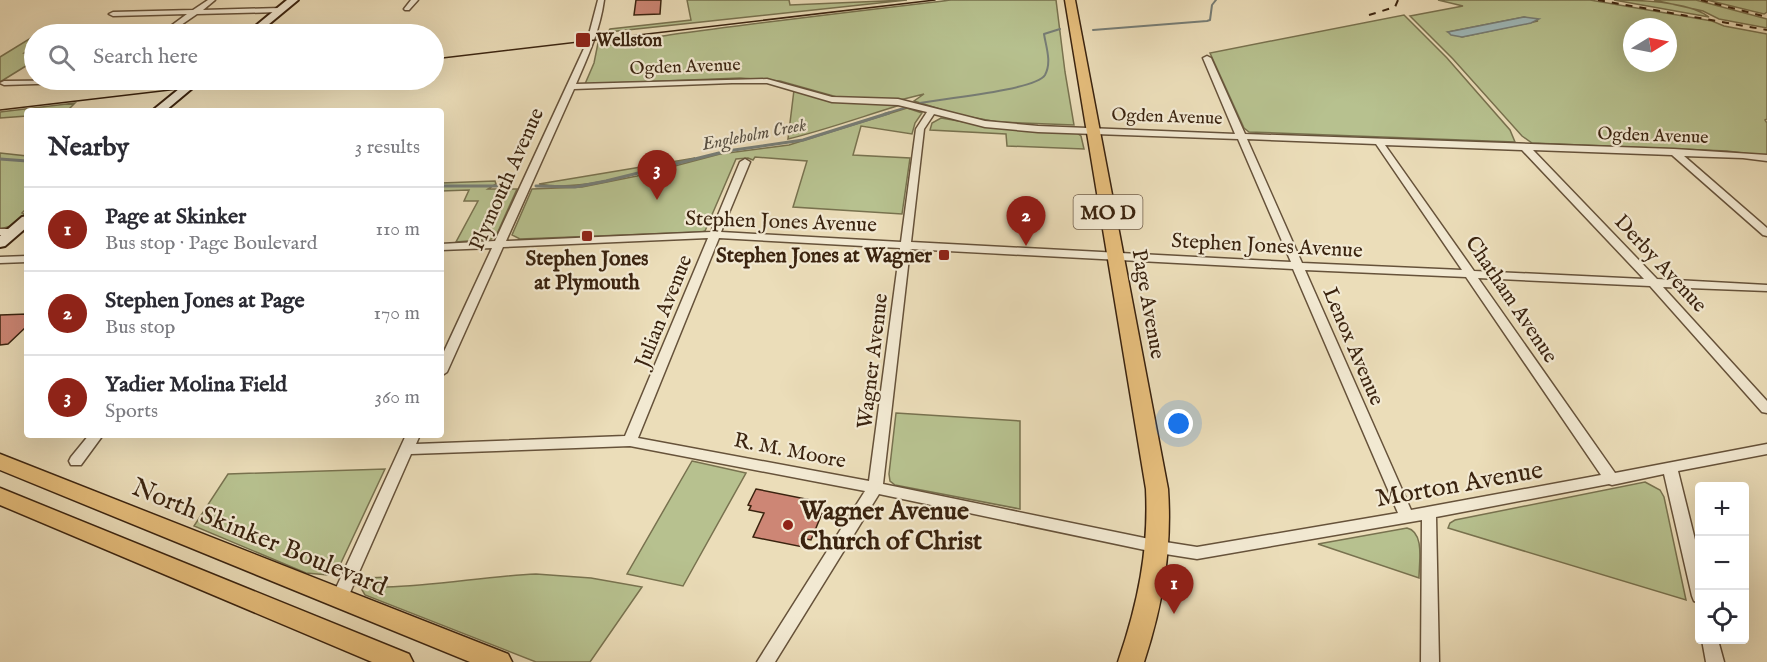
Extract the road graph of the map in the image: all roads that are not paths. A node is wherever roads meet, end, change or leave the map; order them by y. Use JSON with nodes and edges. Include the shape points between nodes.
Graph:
{"nodes":[{"id":1,"x":212,"y":0,"type":"edge"},
{"id":2,"x":293,"y":0,"type":"edge"},
{"id":3,"x":415,"y":0,"type":"edge"},
{"id":4,"x":601,"y":0,"type":"edge"},
{"id":5,"x":1070,"y":0,"type":"edge"},
{"id":6,"x":407,"y":9,"type":"dead end"},
{"id":7,"x":280,"y":10,"type":"junction"},
{"id":8,"x":195,"y":12,"type":"junction"},
{"id":9,"x":113,"y":14,"type":"dead end"},
{"id":10,"x":178,"y":24,"type":"edge"},
{"id":11,"x":263,"y":24,"type":"edge"},
{"id":12,"x":1207,"y":58,"type":"dead end"},
{"id":13,"x":24,"y":82,"type":"edge"},
{"id":14,"x":4,"y":83,"type":"dead end"},
{"id":15,"x":571,"y":87,"type":"junction"},
{"id":16,"x":184,"y":90,"type":"edge"},
{"id":17,"x":162,"y":108,"type":"edge"},
{"id":18,"x":932,"y":111,"type":"junction"},
{"id":19,"x":1093,"y":130,"type":"junction"},
{"id":20,"x":1240,"y":136,"type":"junction"},
{"id":21,"x":1379,"y":142,"type":"junction"},
{"id":22,"x":1524,"y":146,"type":"junction"},
{"id":23,"x":1674,"y":152,"type":"junction"},
{"id":24,"x":1767,"y":158,"type":"edge"},
{"id":25,"x":746,"y":162,"type":"dead end"},
{"id":26,"x":24,"y":222,"type":"edge"},
{"id":27,"x":7,"y":232,"type":"edge"},
{"id":28,"x":1767,"y":233,"type":"edge"},
{"id":29,"x":716,"y":235,"type":"junction"},
{"id":30,"x":0,"y":243,"type":"edge"},
{"id":31,"x":499,"y":245,"type":"junction"},
{"id":32,"x":906,"y":245,"type":"junction"},
{"id":33,"x":444,"y":247,"type":"edge"},
{"id":34,"x":1116,"y":257,"type":"junction"},
{"id":35,"x":24,"y":259,"type":"edge"},
{"id":36,"x":0,"y":260,"type":"edge"},
{"id":37,"x":1298,"y":266,"type":"junction"},
{"id":38,"x":1472,"y":275,"type":"junction"},
{"id":39,"x":1654,"y":283,"type":"junction"},
{"id":40,"x":1767,"y":288,"type":"edge"},
{"id":41,"x":444,"y":365,"type":"edge"},
{"id":42,"x":1767,"y":408,"type":"edge"},
{"id":43,"x":94,"y":438,"type":"edge"},
{"id":44,"x":630,"y":441,"type":"junction"},
{"id":45,"x":410,"y":442,"type":"edge"},
{"id":46,"x":1767,"y":449,"type":"edge"},
{"id":47,"x":76,"y":461,"type":"dead end"},
{"id":48,"x":0,"y":462,"type":"edge"},
{"id":49,"x":1670,"y":467,"type":"junction"},
{"id":50,"x":1612,"y":480,"type":"junction"},
{"id":51,"x":875,"y":488,"type":"junction"},
{"id":52,"x":0,"y":496,"type":"edge"},
{"id":53,"x":1429,"y":513,"type":"junction"},
{"id":54,"x":1407,"y":517,"type":"junction"},
{"id":55,"x":1159,"y":547,"type":"junction"},
{"id":56,"x":1699,"y":590,"type":"edge"},
{"id":57,"x":339,"y":598,"type":"junction"},
{"id":58,"x":1711,"y":644,"type":"edge"},
{"id":59,"x":400,"y":662,"type":"edge"},
{"id":60,"x":499,"y":662,"type":"edge"},
{"id":61,"x":766,"y":662,"type":"edge"},
{"id":62,"x":1131,"y":662,"type":"edge"},
{"id":63,"x":1430,"y":662,"type":"edge"},
{"id":64,"x":1715,"y":662,"type":"edge"}],
"edges":[{"from":1,"to":8,"type":"street"},
{"from":2,"to":7,"type":"street"},
{"from":3,"to":6,"type":"street"},
{"from":4,"to":15,"type":"street","name":"Plymouth Avenue","via":[[596,28]]},
{"from":5,"to":19,"type":"main road","name":"Page Avenue","number":"MO D"},
{"from":7,"to":8,"type":"street"},
{"from":7,"to":11,"type":"street"},
{"from":8,"to":9,"type":"street"},
{"from":8,"to":10,"type":"street"},
{"from":12,"to":20,"type":"street","name":"Lenox Avenue"},
{"from":13,"to":14,"type":"street"},
{"from":15,"to":18,"type":"street","name":"Ogden Avenue","via":[[767,81],[832,99],[898,102]]},
{"from":15,"to":31,"type":"street","name":"Plymouth Avenue"},
{"from":16,"to":17,"type":"street"},
{"from":18,"to":19,"type":"street","name":"Ogden Avenue","via":[[985,124]]},
{"from":18,"to":32,"type":"street","name":"Wagner Avenue","via":[[920,129]]},
{"from":19,"to":20,"type":"street","name":"Ogden Avenue"},
{"from":19,"to":34,"type":"main road","name":"Page Avenue","number":"MO D"},
{"from":20,"to":21,"type":"street","name":"Ogden Avenue"},
{"from":20,"to":37,"type":"street","name":"Lenox Avenue"},
{"from":21,"to":22,"type":"street","name":"Ogden Avenue"},
{"from":21,"to":38,"type":"street","name":"Chatham Avenue"},
{"from":22,"to":23,"type":"street","name":"Ogden Avenue"},
{"from":22,"to":39,"type":"street","name":"Derby Avenue"},
{"from":23,"to":24,"type":"street","name":"Ogden Avenue"},
{"from":23,"to":28,"type":"street"},
{"from":25,"to":29,"type":"street","name":"Julian Avenue"},
{"from":26,"to":27,"type":"street"},
{"from":27,"to":30,"type":"street"},
{"from":29,"to":31,"type":"street","name":"Stephen Jones Avenue"},
{"from":29,"to":32,"type":"street","name":"Stephen Jones Avenue"},
{"from":29,"to":44,"type":"street","name":"Julian Avenue"},
{"from":31,"to":33,"type":"street","name":"Stephen Jones Avenue"},
{"from":31,"to":41,"type":"street","name":"Plymouth Avenue"},
{"from":32,"to":34,"type":"street","name":"Stephen Jones Avenue"},
{"from":32,"to":51,"type":"street","name":"Wagner Avenue"},
{"from":34,"to":37,"type":"street","name":"Stephen Jones Avenue"},
{"from":34,"to":55,"type":"main road","name":"Page Avenue","number":"MO D","via":[[1152,452]]},
{"from":35,"to":36,"type":"street"},
{"from":37,"to":38,"type":"street","name":"Stephen Jones Avenue"},
{"from":37,"to":54,"type":"street","name":"Lenox Avenue"},
{"from":38,"to":39,"type":"street","name":"Stephen Jones Avenue"},
{"from":38,"to":50,"type":"street","name":"Chatham Avenue"},
{"from":39,"to":40,"type":"street","name":"Stephen Jones Avenue"},
{"from":39,"to":42,"type":"street","name":"Derby Avenue"},
{"from":43,"to":47,"type":"street"},
{"from":44,"to":45,"type":"street","name":"R. M. Moore"},
{"from":44,"to":51,"type":"street","name":"R. M. Moore"},
{"from":45,"to":57,"type":"street"},
{"from":46,"to":49,"type":"street","name":"Morton Avenue"},
{"from":48,"to":57,"type":"main road","name":"North Skinker Boulevard"},
{"from":49,"to":50,"type":"street","name":"Morton Avenue"},
{"from":49,"to":56,"type":"street"},
{"from":50,"to":53,"type":"street","name":"Morton Avenue"},
{"from":51,"to":55,"type":"street","name":"R. M. Moore"},
{"from":51,"to":61,"type":"street","name":"Wagner Avenue"},
{"from":52,"to":59,"type":"main road"},
{"from":53,"to":54,"type":"street","name":"Morton Avenue"},
{"from":53,"to":63,"type":"street"},
{"from":54,"to":55,"type":"street","name":"Morton Avenue","via":[[1197,553]]},
{"from":55,"to":62,"type":"main road","number":"MO D","via":[[1151,596]]},
{"from":57,"to":60,"type":"main road","name":"North Skinker Boulevard"},
{"from":58,"to":64,"type":"street"}]}
